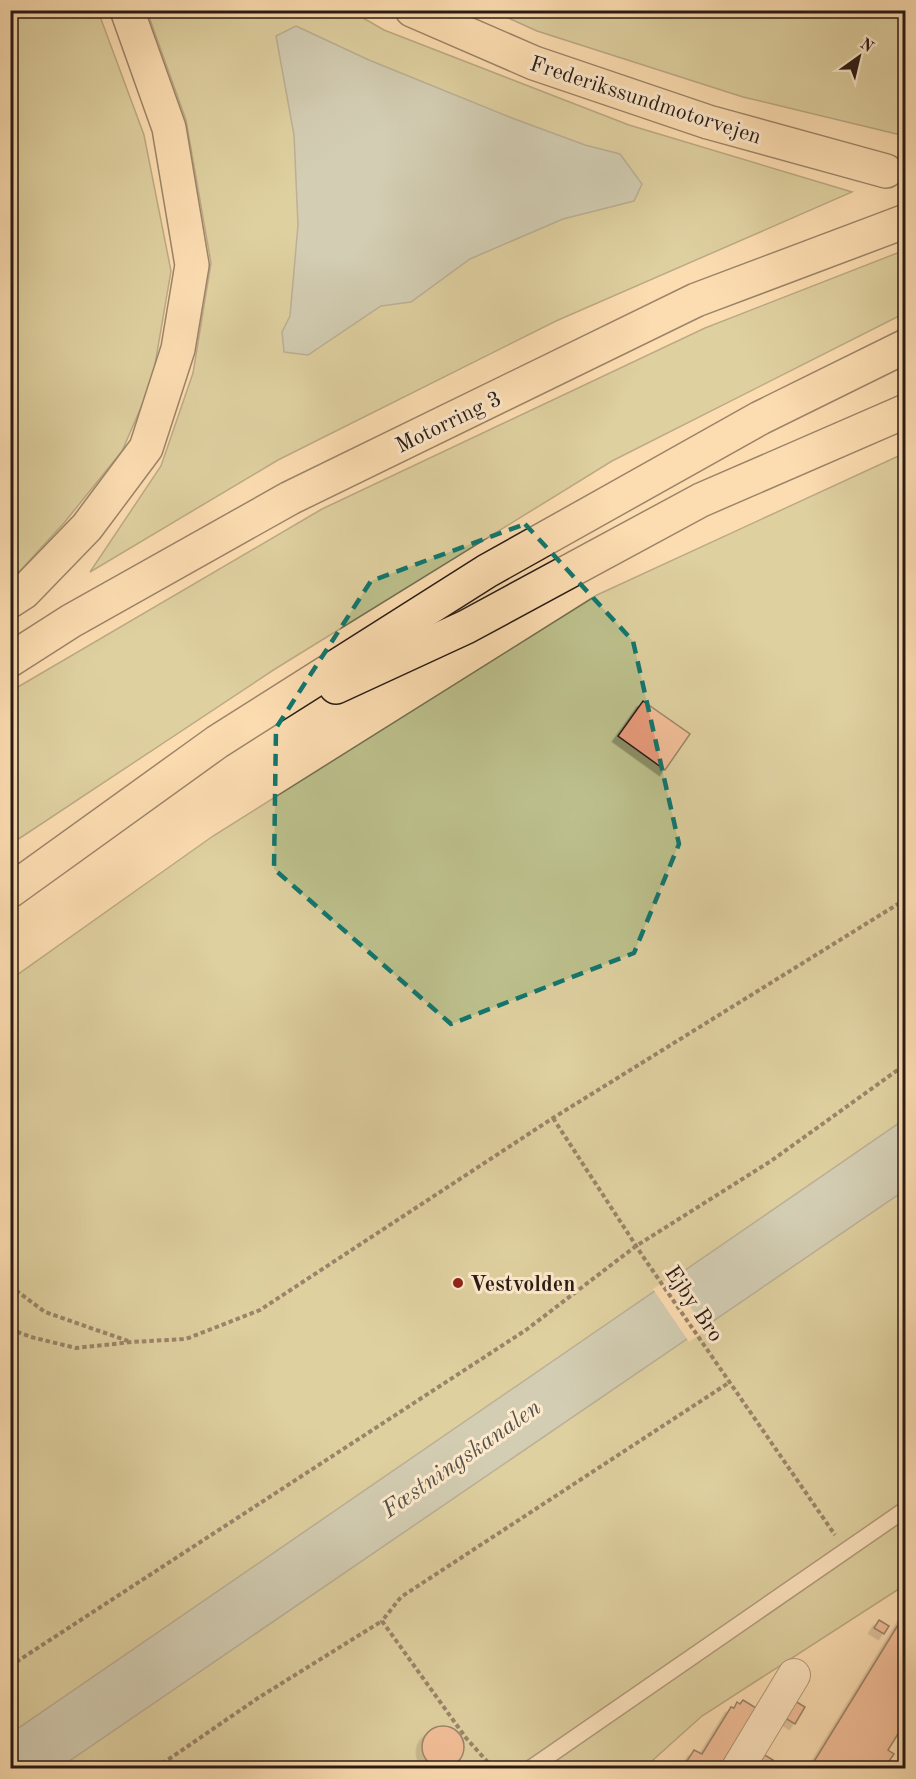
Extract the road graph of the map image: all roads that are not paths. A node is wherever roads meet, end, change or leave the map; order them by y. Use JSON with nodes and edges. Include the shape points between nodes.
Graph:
{"nodes":[{"id":1,"x":127,"y":10,"type":"edge"},
{"id":2,"x":412,"y":10,"type":"edge"},
{"id":3,"x":886,"y":171,"type":"dead end"},
{"id":4,"x":906,"y":221,"type":"edge"},
{"id":5,"x":906,"y":346,"type":"edge"},
{"id":6,"x":906,"y":411,"type":"edge"},
{"id":7,"x":10,"y":602,"type":"edge"},
{"id":8,"x":10,"y":660,"type":"edge"},
{"id":9,"x":217,"y":742,"type":"junction"},
{"id":10,"x":10,"y":891,"type":"edge"},
{"id":11,"x":906,"y":1509,"type":"edge"},
{"id":12,"x":794,"y":1675,"type":"dead end"},
{"id":13,"x":531,"y":1768,"type":"edge"},
{"id":14,"x":738,"y":1768,"type":"edge"}],
"edges":[{"from":1,"to":7,"type":"highway","via":[[169,128],[192,264],[178,349],[146,448],[87,527]]},
{"from":2,"to":3,"type":"highway","name":"Frederikssundmotorvejen","via":[[534,63],[708,122]]},
{"from":4,"to":8,"type":"highway","name":"Motorring 3","via":[[696,300],[290,498]]},
{"from":5,"to":9,"type":"highway","via":[[760,418],[497,565]]},
{"from":6,"to":9,"type":"highway","via":[[701,500],[466,627]]},
{"from":9,"to":10,"type":"highway"},
{"from":11,"to":13,"type":"lane"},
{"from":12,"to":14,"type":"street"}]}
